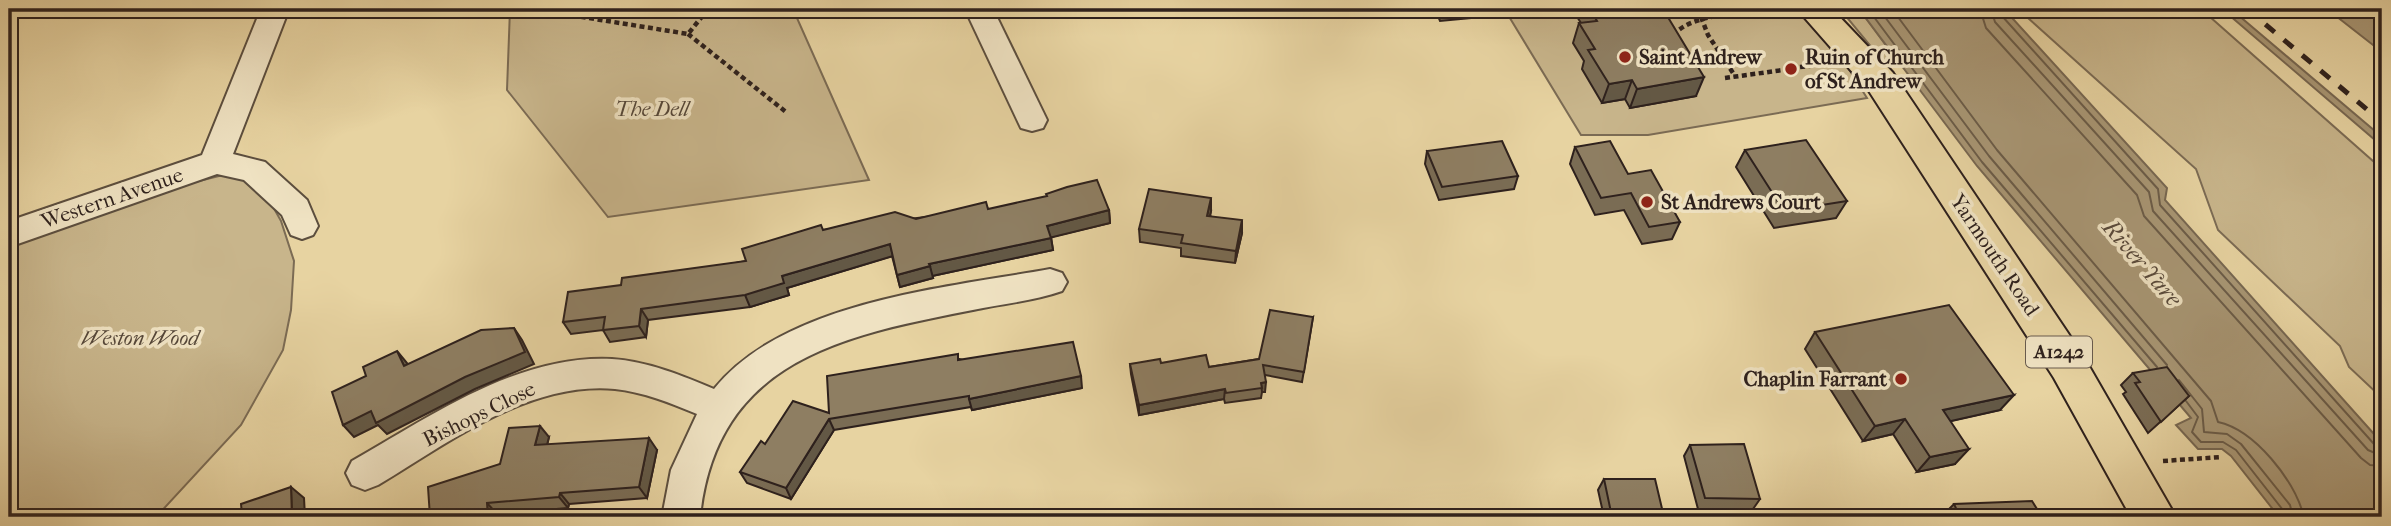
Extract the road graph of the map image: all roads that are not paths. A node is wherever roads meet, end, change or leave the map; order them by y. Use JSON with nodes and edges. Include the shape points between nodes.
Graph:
{"nodes":[{"id":1,"x":275,"y":9,"type":"edge"},
{"id":2,"x":979,"y":9,"type":"edge"},
{"id":3,"x":1813,"y":9,"type":"edge"},
{"id":4,"x":1032,"y":120,"type":"dead end"},
{"id":5,"x":216,"y":162,"type":"junction"},
{"id":6,"x":302,"y":226,"type":"dead end"},
{"id":7,"x":9,"y":234,"type":"edge"},
{"id":8,"x":1050,"y":282,"type":"dead end"},
{"id":9,"x":720,"y":408,"type":"junction"},
{"id":10,"x":365,"y":473,"type":"dead end"},
{"id":11,"x":681,"y":517,"type":"edge"},
{"id":12,"x":2154,"y":517,"type":"edge"}],
"edges":[{"from":1,"to":5,"type":"street","via":[[219,144]]},
{"from":2,"to":4,"type":"street"},
{"from":3,"to":12,"type":"main road","name":"Yarmouth Road","number":"A1242","via":[[1881,82],[2068,366]]},
{"from":5,"to":6,"type":"street","via":[[254,170],[296,209]]},
{"from":5,"to":7,"type":"street","name":"Western Avenue"},
{"from":8,"to":9,"type":"street","via":[[827,329],[793,344],[753,372]]},
{"from":9,"to":10,"type":"street","name":"Bishops Close","via":[[671,386],[623,376],[563,376],[515,391]]},
{"from":9,"to":11,"type":"street","via":[[694,454]]}]}
